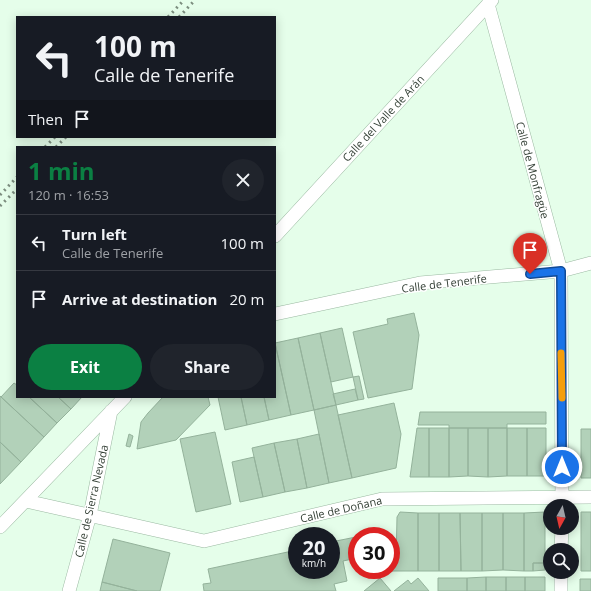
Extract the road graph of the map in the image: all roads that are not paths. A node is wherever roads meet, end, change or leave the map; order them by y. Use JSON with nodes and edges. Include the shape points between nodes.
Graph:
{"nodes":[{"id":1,"x":490,"y":2,"type":"edge"},
{"id":2,"x":276,"y":235,"type":"edge"},
{"id":3,"x":591,"y":263,"type":"edge"},
{"id":4,"x":561,"y":271,"type":"junction"},
{"id":5,"x":276,"y":314,"type":"edge"},
{"id":6,"x":123,"y":398,"type":"edge"},
{"id":7,"x":111,"y":411,"type":"junction"},
{"id":8,"x":591,"y":497,"type":"edge"},
{"id":9,"x":562,"y":499,"type":"edge"},
{"id":10,"x":579,"y":499,"type":"edge"},
{"id":11,"x":26,"y":500,"type":"junction"},
{"id":12,"x":543,"y":502,"type":"edge"},
{"id":13,"x":90,"y":515,"type":"junction"},
{"id":14,"x":0,"y":528,"type":"edge"},
{"id":15,"x":561,"y":579,"type":"edge"},
{"id":16,"x":69,"y":591,"type":"edge"},
{"id":17,"x":561,"y":591,"type":"edge"}],
"edges":[{"from":1,"to":2,"type":"street","name":"Calle del Valle de Arán"},
{"from":1,"to":4,"type":"street","name":"Calle de Monfragüe"},
{"from":3,"to":4,"type":"street","name":"Calle de Tenerife"},
{"from":4,"to":5,"type":"street","name":"Calle de Tenerife","via":[[420,283]]},
{"from":4,"to":9,"type":"street","name":"Calle de Monfragüe"},
{"from":6,"to":7,"type":"street"},
{"from":7,"to":11,"type":"street"},
{"from":7,"to":13,"type":"street","name":"Calle de Sierra Nevada"},
{"from":8,"to":10,"type":"street","name":"Calle de Doñana"},
{"from":11,"to":13,"type":"street","name":"Calle de Doñana"},
{"from":11,"to":14,"type":"street"},
{"from":12,"to":13,"type":"street","name":"Calle de Doñana","via":[[382,499],[204,541]]},
{"from":13,"to":16,"type":"street","name":"Calle de Sierra Nevada"},
{"from":15,"to":17,"type":"street"}]}
